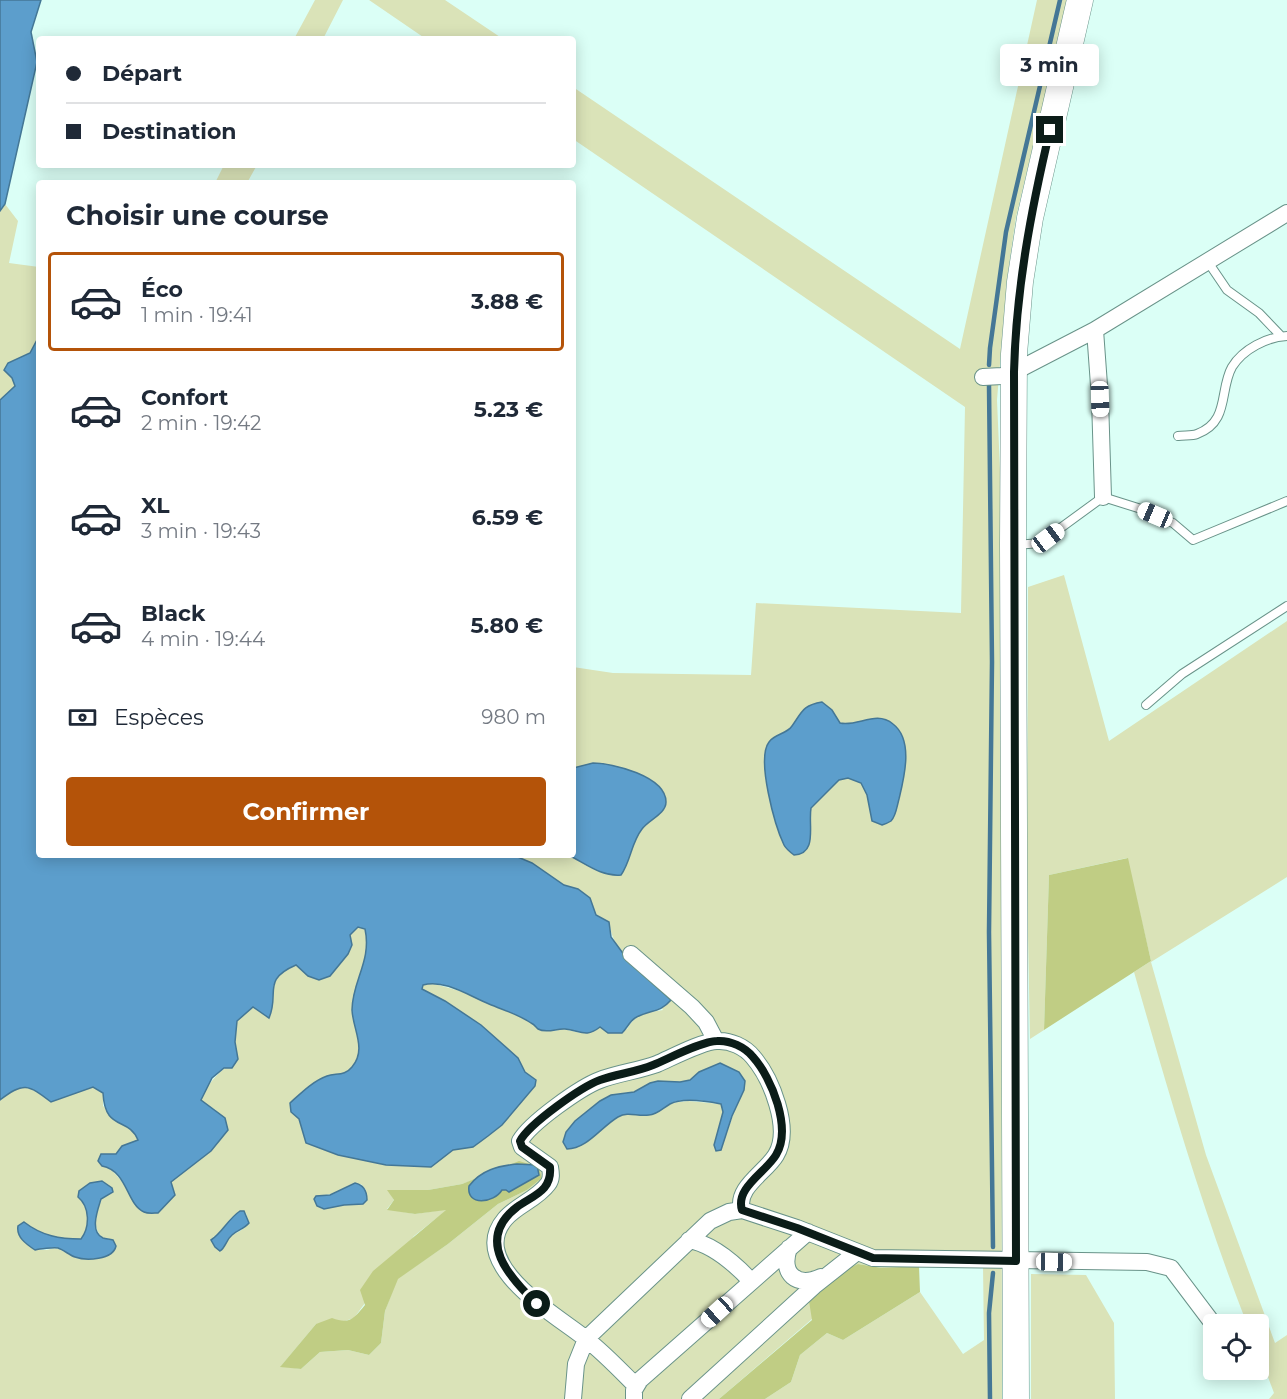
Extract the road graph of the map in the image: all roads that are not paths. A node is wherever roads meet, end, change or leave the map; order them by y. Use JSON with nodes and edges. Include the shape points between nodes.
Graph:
{"nodes":[{"id":1,"x":1080,"y":0,"type":"edge"},
{"id":2,"x":1287,"y":213,"type":"edge"},
{"id":3,"x":1208,"y":262,"type":"junction"},
{"id":4,"x":1095,"y":330,"type":"junction"},
{"id":5,"x":1284,"y":336,"type":"edge"},
{"id":6,"x":1014,"y":372,"type":"junction"},
{"id":7,"x":983,"y":377,"type":"dead end"},
{"id":8,"x":1178,"y":436,"type":"dead end"},
{"id":9,"x":1103,"y":497,"type":"junction"},
{"id":10,"x":1287,"y":501,"type":"edge"},
{"id":11,"x":1013,"y":545,"type":"junction"},
{"id":12,"x":1287,"y":606,"type":"edge"},
{"id":13,"x":1146,"y":705,"type":"dead end"},
{"id":14,"x":631,"y":954,"type":"dead end"},
{"id":15,"x":716,"y":1041,"type":"junction"},
{"id":16,"x":743,"y":1192,"type":"junction"},
{"id":17,"x":742,"y":1210,"type":"junction"},
{"id":18,"x":710,"y":1221,"type":"junction"},
{"id":19,"x":808,"y":1232,"type":"junction"},
{"id":20,"x":689,"y":1240,"type":"junction"},
{"id":21,"x":789,"y":1248,"type":"junction"},
{"id":22,"x":857,"y":1252,"type":"junction"},
{"id":23,"x":1016,"y":1261,"type":"junction"},
{"id":24,"x":828,"y":1274,"type":"junction"},
{"id":25,"x":751,"y":1281,"type":"junction"},
{"id":26,"x":1206,"y":1314,"type":"edge"},
{"id":27,"x":586,"y":1339,"type":"junction"},
{"id":28,"x":635,"y":1392,"type":"edge"},
{"id":29,"x":573,"y":1399,"type":"edge"},
{"id":30,"x":690,"y":1399,"type":"edge"},
{"id":31,"x":1016,"y":1399,"type":"edge"}],
"edges":[{"from":1,"to":6,"type":"main road","via":[[1029,226],[1020,282]]},
{"from":2,"to":3,"type":"street"},
{"from":3,"to":4,"type":"street"},
{"from":3,"to":5,"type":"lane","via":[[1227,290]]},
{"from":4,"to":6,"type":"street"},
{"from":4,"to":9,"type":"street"},
{"from":5,"to":8,"type":"lane","via":[[1247,350],[1232,367],[1223,406],[1212,424],[1197,434]]},
{"from":6,"to":7,"type":"street"},
{"from":6,"to":11,"type":"main road"},
{"from":9,"to":10,"type":"lane","via":[[1173,523],[1193,540]]},
{"from":9,"to":11,"type":"lane","via":[[1040,543]]},
{"from":11,"to":23,"type":"main road"},
{"from":12,"to":13,"type":"lane","via":[[1182,674]]},
{"from":14,"to":15,"type":"street","via":[[692,1007]]},
{"from":15,"to":16,"type":"street","via":[[737,1044],[753,1056],[776,1098],[781,1120],[782,1142],[777,1154]]},
{"from":15,"to":27,"type":"street","via":[[646,1068],[597,1081],[548,1114],[520,1141],[522,1147],[550,1167],[551,1177],[548,1184],[503,1222],[497,1254],[529,1297]]},
{"from":16,"to":17,"type":"street"},
{"from":16,"to":18,"type":"street"},
{"from":17,"to":18,"type":"street"},
{"from":17,"to":19,"type":"street"},
{"from":18,"to":20,"type":"street"},
{"from":19,"to":21,"type":"street"},
{"from":19,"to":22,"type":"street"},
{"from":20,"to":25,"type":"street","via":[[721,1255]]},
{"from":20,"to":27,"type":"street"},
{"from":21,"to":24,"type":"street","via":[[785,1260],[795,1279],[814,1281]]},
{"from":21,"to":25,"type":"street"},
{"from":22,"to":23,"type":"street","via":[[873,1258]]},
{"from":22,"to":24,"type":"street"},
{"from":23,"to":26,"type":"street","via":[[1147,1262],[1171,1268]]},
{"from":23,"to":31,"type":"main road"},
{"from":24,"to":30,"type":"street"},
{"from":25,"to":28,"type":"street","via":[[640,1380]]},
{"from":27,"to":28,"type":"street"},
{"from":27,"to":29,"type":"street","via":[[576,1364]]}]}
